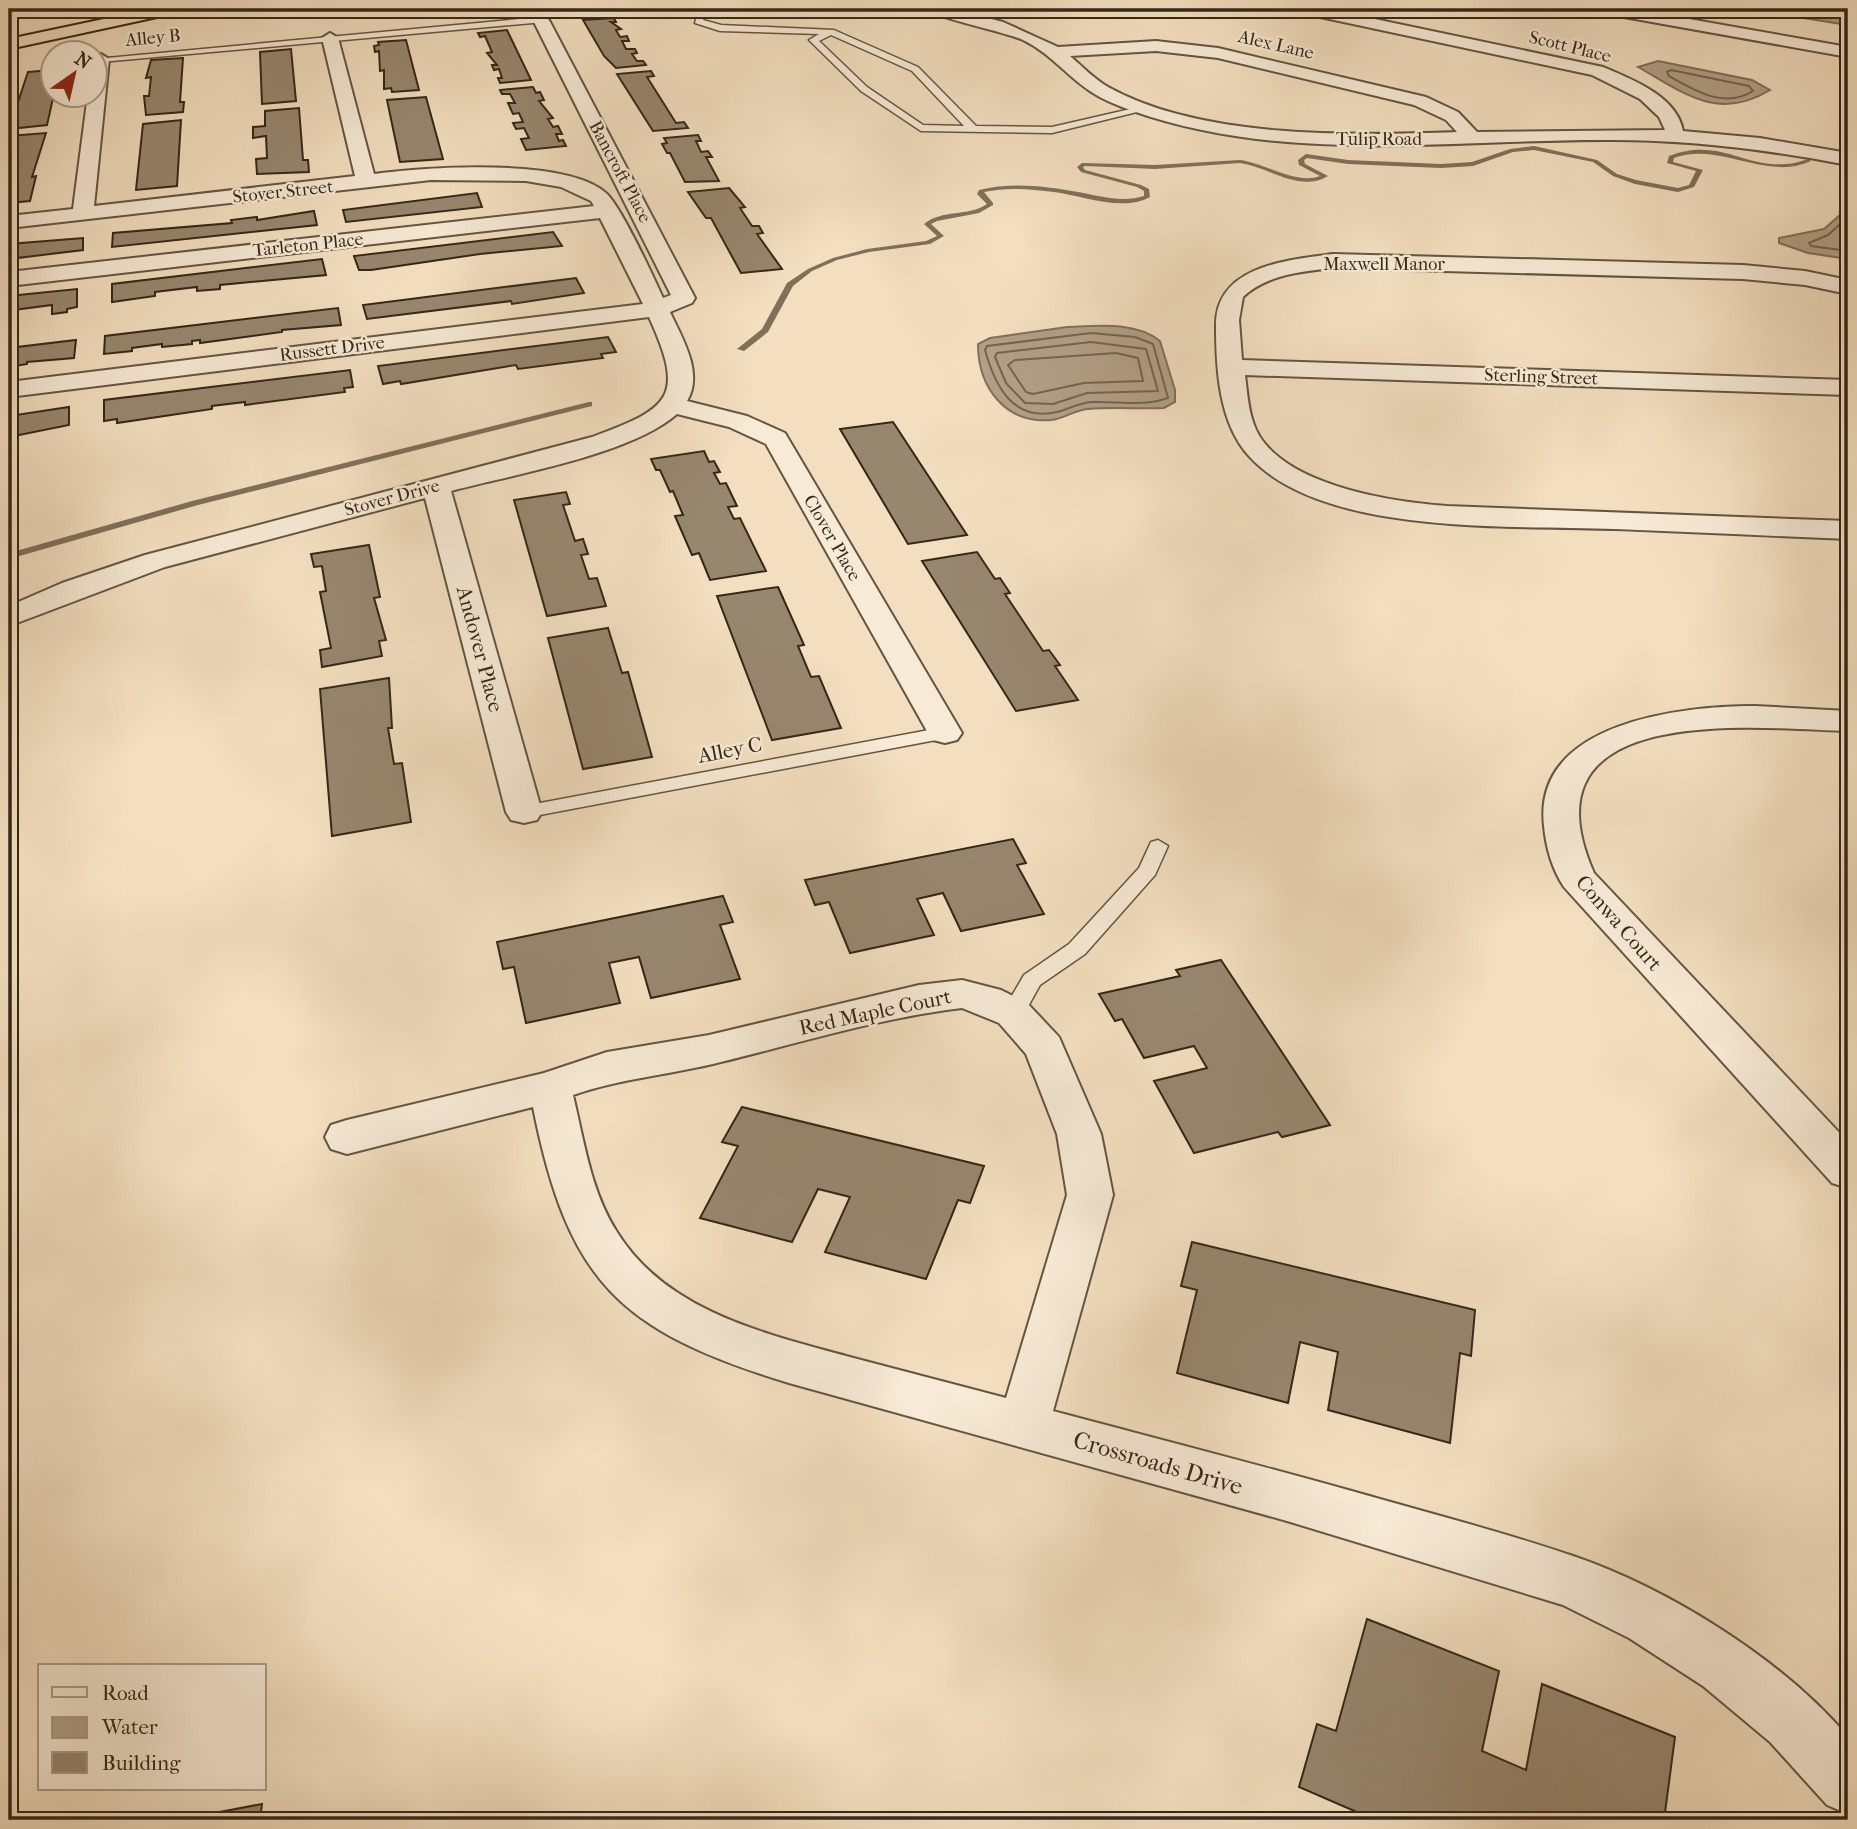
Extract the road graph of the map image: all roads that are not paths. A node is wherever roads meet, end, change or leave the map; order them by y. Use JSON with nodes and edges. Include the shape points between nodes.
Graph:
{"nodes":[{"id":1,"x":141,"y":9,"type":"edge"},
{"id":2,"x":171,"y":9,"type":"edge"},
{"id":3,"x":703,"y":9,"type":"edge"},
{"id":4,"x":1306,"y":9,"type":"edge"},
{"id":5,"x":1607,"y":9,"type":"edge"},
{"id":6,"x":952,"y":10,"type":"edge"},
{"id":7,"x":541,"y":20,"type":"joint"},
{"id":8,"x":831,"y":32,"type":"junction"},
{"id":9,"x":9,"y":37,"type":"edge"},
{"id":10,"x":330,"y":38,"type":"junction"},
{"id":11,"x":9,"y":44,"type":"edge"},
{"id":12,"x":1055,"y":52,"type":"junction"},
{"id":13,"x":1848,"y":52,"type":"edge"},
{"id":14,"x":108,"y":57,"type":"edge"},
{"id":15,"x":96,"y":108,"type":"edge"},
{"id":16,"x":1148,"y":108,"type":"junction"},
{"id":17,"x":973,"y":129,"type":"junction"},
{"id":18,"x":1675,"y":136,"type":"junction"},
{"id":19,"x":1472,"y":138,"type":"junction"},
{"id":20,"x":612,"y":157,"type":"junction"},
{"id":21,"x":1848,"y":159,"type":"edge"},
{"id":22,"x":557,"y":180,"type":"junction"},
{"id":23,"x":367,"y":183,"type":"junction"},
{"id":24,"x":607,"y":211,"type":"junction"},
{"id":25,"x":83,"y":214,"type":"junction"},
{"id":26,"x":9,"y":222,"type":"edge"},
{"id":27,"x":9,"y":279,"type":"edge"},
{"id":28,"x":1848,"y":287,"type":"edge"},
{"id":29,"x":656,"y":309,"type":"junction"},
{"id":30,"x":1233,"y":367,"type":"junction"},
{"id":31,"x":1848,"y":387,"type":"edge"},
{"id":32,"x":9,"y":390,"type":"edge"},
{"id":33,"x":671,"y":405,"type":"junction"},
{"id":34,"x":436,"y":486,"type":"junction"},
{"id":35,"x":1848,"y":530,"type":"edge"},
{"id":36,"x":9,"y":617,"type":"edge"},
{"id":37,"x":1848,"y":720,"type":"edge"},
{"id":38,"x":944,"y":733,"type":"joint"},
{"id":39,"x":524,"y":812,"type":"joint"},
{"id":40,"x":1158,"y":846,"type":"dead end"},
{"id":41,"x":1013,"y":1013,"type":"junction"},
{"id":42,"x":550,"y":1087,"type":"junction"},
{"id":43,"x":347,"y":1137,"type":"dead end"},
{"id":44,"x":1848,"y":1171,"type":"edge"},
{"id":45,"x":1023,"y":1425,"type":"junction"},
{"id":46,"x":1848,"y":1784,"type":"edge"}],
"edges":[{"from":1,"to":9,"type":"highway"},
{"from":2,"to":11,"type":"highway"},
{"from":3,"to":8,"type":"lane","via":[[698,21],[720,28]]},
{"from":4,"to":18,"type":"street","name":"Scott Place","via":[[1597,71],[1633,88],[1669,115]]},
{"from":5,"to":13,"type":"street"},
{"from":6,"to":12,"type":"street","name":"Tulip Road","via":[[1028,36]]},
{"from":7,"to":10,"type":"lane","name":"Alley B"},
{"from":7,"to":20,"type":"street","name":"Bancroft Place"},
{"from":8,"to":17,"type":"lane","via":[[915,69]]},
{"from":8,"to":17,"type":"lane","via":[[813,40],[864,89],[920,128]]},
{"from":10,"to":14,"type":"lane","name":"Alley B"},
{"from":10,"to":23,"type":"street"},
{"from":12,"to":16,"type":"street","name":"Tulip Road","via":[[1102,91]]},
{"from":12,"to":19,"type":"street","name":"Alex Lane","via":[[1156,46],[1218,53],[1420,101],[1452,116]]},
{"from":15,"to":25,"type":"street"},
{"from":16,"to":17,"type":"lane","via":[[1052,130]]},
{"from":16,"to":19,"type":"street","name":"Tulip Road","via":[[1278,135],[1369,140]]},
{"from":18,"to":19,"type":"street","name":"Tulip Road"},
{"from":18,"to":21,"type":"street","name":"Tulip Road","via":[[1765,144]]},
{"from":20,"to":22,"type":"street","name":"Stover Street"},
{"from":20,"to":29,"type":"street","name":"Bancroft Place","via":[[684,298]]},
{"from":22,"to":23,"type":"street","name":"Stover Street","via":[[482,173]]},
{"from":22,"to":24,"type":"street","name":"Stover Street","via":[[599,197]]},
{"from":23,"to":25,"type":"street","name":"Stover Street"},
{"from":24,"to":27,"type":"street","name":"Tarleton Place"},
{"from":24,"to":29,"type":"street","name":"Stover Street"},
{"from":25,"to":26,"type":"street","name":"Stover Street"},
{"from":28,"to":30,"type":"street","name":"Maxwell Manor","via":[[1743,272],[1357,261],[1311,264],[1262,277],[1233,295],[1226,315]]},
{"from":29,"to":32,"type":"street","name":"Russett Drive"},
{"from":29,"to":33,"type":"street","via":[[684,371],[682,389]]},
{"from":30,"to":31,"type":"street","name":"Sterling Street"},
{"from":30,"to":35,"type":"street","name":"Maxwell Manor","via":[[1240,423],[1256,449],[1301,481],[1343,498],[1426,513]]},
{"from":33,"to":34,"type":"street","name":"Stover Drive","via":[[644,425],[601,443]]},
{"from":33,"to":38,"type":"street","name":"Clover Place","via":[[753,425],[776,439]]},
{"from":34,"to":36,"type":"street","name":"Stover Drive","via":[[155,561]]},
{"from":34,"to":39,"type":"street","name":"Andover Place"},
{"from":37,"to":44,"type":"street","name":"Conwa Court","via":[[1700,718],[1636,731],[1608,744],[1577,768],[1565,782],[1561,816],[1566,856],[1584,887]]},
{"from":38,"to":39,"type":"lane","name":"Alley C"},
{"from":40,"to":41,"type":"lane","via":[[1148,870],[1077,949],[1032,980]]},
{"from":41,"to":42,"type":"street","name":"Red Maple Court","via":[[962,994],[919,999],[709,1050],[607,1067]]},
{"from":41,"to":45,"type":"street","name":"Red Maple Court","via":[[1044,1048],[1079,1134],[1090,1195]]},
{"from":42,"to":43,"type":"street","name":"Red Maple Court"},
{"from":42,"to":45,"type":"street","name":"Crossroads Drive","via":[[584,1221],[607,1256],[640,1291],[681,1321],[741,1349]]},
{"from":45,"to":46,"type":"street","name":"Crossroads Drive","via":[[1515,1564],[1620,1602],[1706,1654],[1765,1698]]}]}
